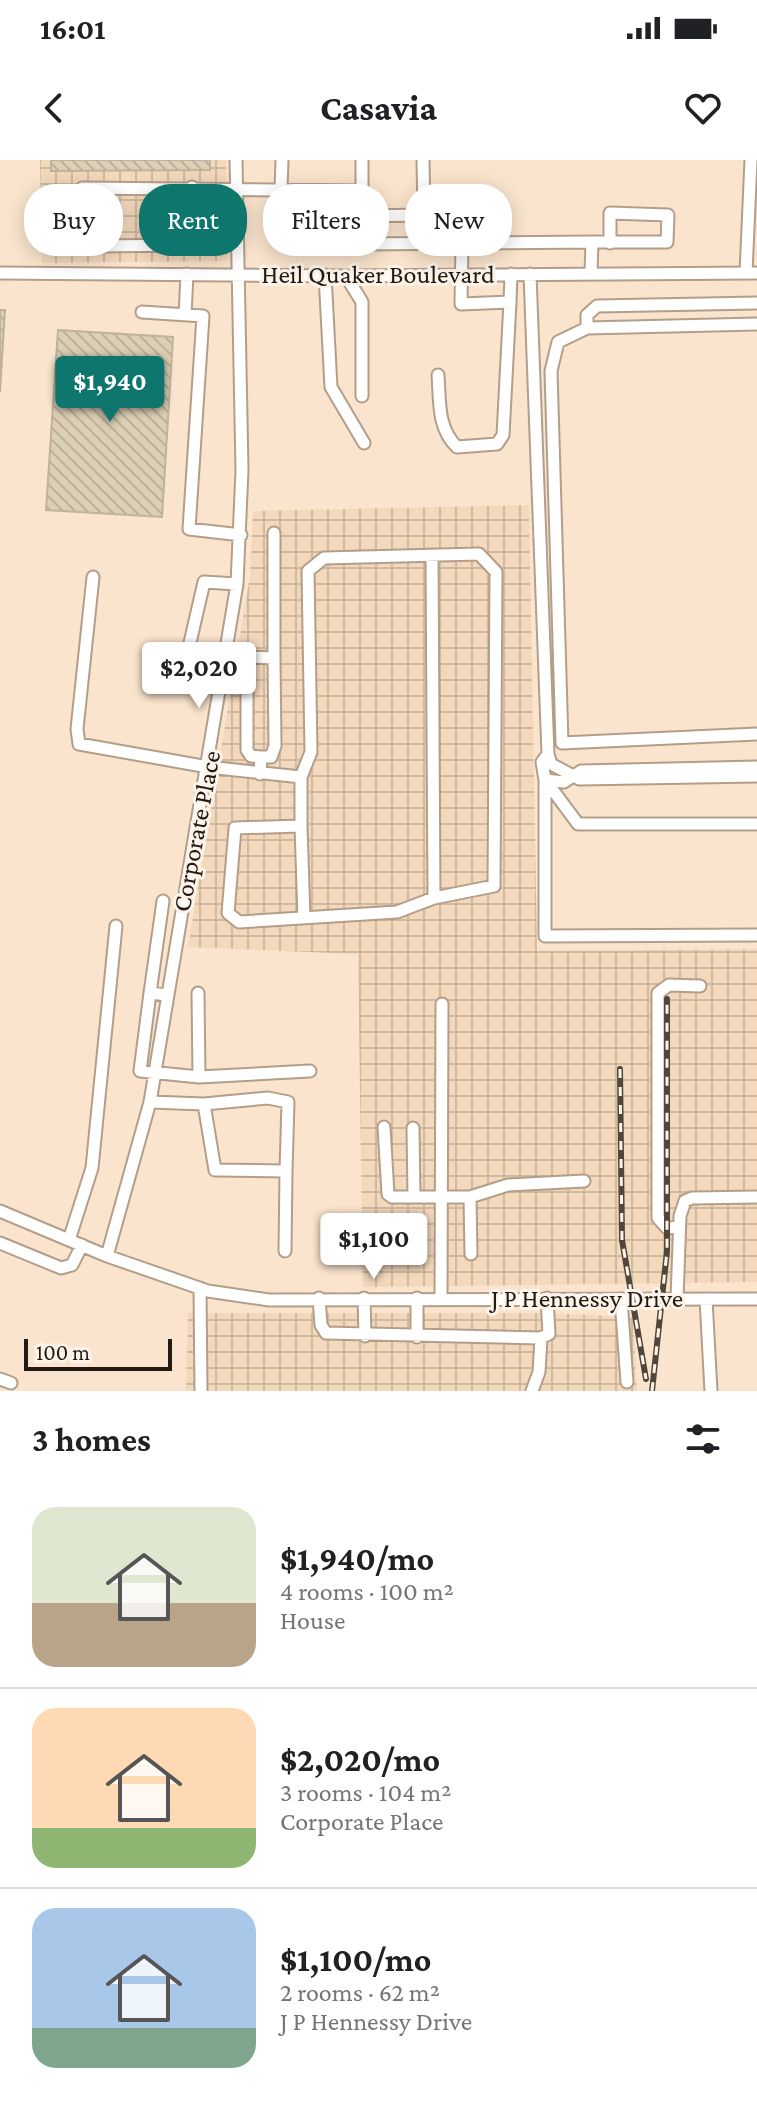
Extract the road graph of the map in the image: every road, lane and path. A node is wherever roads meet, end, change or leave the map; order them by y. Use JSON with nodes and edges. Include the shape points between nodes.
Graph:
{"nodes":[{"id":1,"x":236,"y":160,"type":"edge"},
{"id":2,"x":282,"y":160,"type":"edge"},
{"id":3,"x":362,"y":160,"type":"edge"},
{"id":4,"x":423,"y":160,"type":"edge"},
{"id":5,"x":751,"y":160,"type":"edge"},
{"id":6,"x":236,"y":184,"type":"edge"},
{"id":7,"x":281,"y":184,"type":"edge"},
{"id":8,"x":362,"y":184,"type":"edge"},
{"id":9,"x":423,"y":184,"type":"edge"},
{"id":10,"x":192,"y":187,"type":"joint"},
{"id":11,"x":753,"y":211,"type":"edge"},
{"id":12,"x":752,"y":241,"type":"edge"},
{"id":13,"x":592,"y":242,"type":"junction"},
{"id":14,"x":512,"y":243,"type":"edge"},
{"id":15,"x":610,"y":243,"type":"junction"},
{"id":16,"x":237,"y":256,"type":"edge"},
{"id":17,"x":462,"y":256,"type":"edge"},
{"id":18,"x":0,"y":273,"type":"edge"},
{"id":19,"x":591,"y":273,"type":"junction"},
{"id":20,"x":752,"y":273,"type":"edge"},
{"id":21,"x":187,"y":274,"type":"junction"},
{"id":22,"x":237,"y":274,"type":"junction"},
{"id":23,"x":461,"y":274,"type":"junction"},
{"id":24,"x":511,"y":274,"type":"junction"},
{"id":25,"x":530,"y":274,"type":"junction"},
{"id":26,"x":325,"y":275,"type":"junction"},
{"id":27,"x":346,"y":276,"type":"junction"},
{"id":28,"x":510,"y":302,"type":"junction"},
{"id":29,"x":757,"y":303,"type":"edge"},
{"id":30,"x":142,"y":312,"type":"dead end"},
{"id":31,"x":185,"y":315,"type":"junction"},
{"id":32,"x":757,"y":324,"type":"edge"},
{"id":33,"x":587,"y":328,"type":"junction"},
{"id":34,"x":438,"y":375,"type":"dead end"},
{"id":35,"x":362,"y":396,"type":"dead end"},
{"id":36,"x":364,"y":443,"type":"dead end"},
{"id":37,"x":274,"y":533,"type":"dead end"},
{"id":38,"x":241,"y":535,"type":"junction"},
{"id":39,"x":432,"y":555,"type":"junction"},
{"id":40,"x":93,"y":577,"type":"dead end"},
{"id":41,"x":237,"y":584,"type":"junction"},
{"id":42,"x":274,"y":658,"type":"junction"},
{"id":43,"x":222,"y":680,"type":"junction"},
{"id":44,"x":757,"y":734,"type":"edge"},
{"id":45,"x":548,"y":754,"type":"junction"},
{"id":46,"x":261,"y":757,"type":"junction"},
{"id":47,"x":208,"y":767,"type":"junction"},
{"id":48,"x":757,"y":767,"type":"edge"},
{"id":49,"x":260,"y":774,"type":"junction"},
{"id":50,"x":570,"y":776,"type":"junction"},
{"id":51,"x":757,"y":776,"type":"edge"},
{"id":52,"x":301,"y":777,"type":"junction"},
{"id":53,"x":545,"y":780,"type":"junction"},
{"id":54,"x":757,"y":824,"type":"edge"},
{"id":55,"x":301,"y":826,"type":"junction"},
{"id":56,"x":434,"y":898,"type":"junction"},
{"id":57,"x":163,"y":901,"type":"dead end"},
{"id":58,"x":304,"y":918,"type":"junction"},
{"id":59,"x":116,"y":926,"type":"dead end"},
{"id":60,"x":757,"y":935,"type":"edge"},
{"id":61,"x":700,"y":986,"type":"dead end"},
{"id":62,"x":150,"y":993,"type":"junction"},
{"id":63,"x":198,"y":993,"type":"dead end"},
{"id":64,"x":167,"y":995,"type":"junction"},
{"id":65,"x":442,"y":1004,"type":"dead end"},
{"id":66,"x":310,"y":1071,"type":"dead end"},
{"id":67,"x":154,"y":1075,"type":"junction"},
{"id":68,"x":199,"y":1077,"type":"junction"},
{"id":69,"x":150,"y":1102,"type":"junction"},
{"id":70,"x":204,"y":1104,"type":"junction"},
{"id":71,"x":384,"y":1127,"type":"dead end"},
{"id":72,"x":413,"y":1128,"type":"dead end"},
{"id":73,"x":286,"y":1171,"type":"junction"},
{"id":74,"x":584,"y":1181,"type":"dead end"},
{"id":75,"x":414,"y":1197,"type":"junction"},
{"id":76,"x":441,"y":1197,"type":"junction"},
{"id":77,"x":470,"y":1197,"type":"junction"},
{"id":78,"x":757,"y":1197,"type":"edge"},
{"id":79,"x":0,"y":1211,"type":"edge"},
{"id":80,"x":679,"y":1227,"type":"junction"},
{"id":81,"x":69,"y":1240,"type":"junction"},
{"id":82,"x":0,"y":1243,"type":"edge"},
{"id":83,"x":82,"y":1245,"type":"junction"},
{"id":84,"x":285,"y":1251,"type":"dead end"},
{"id":85,"x":471,"y":1254,"type":"dead end"},
{"id":86,"x":107,"y":1256,"type":"junction"},
{"id":87,"x":200,"y":1288,"type":"junction"},
{"id":88,"x":319,"y":1298,"type":"junction"},
{"id":89,"x":364,"y":1298,"type":"junction"},
{"id":90,"x":417,"y":1298,"type":"junction"},
{"id":91,"x":441,"y":1298,"type":"junction"},
{"id":92,"x":547,"y":1298,"type":"junction"},
{"id":93,"x":621,"y":1299,"type":"junction"},
{"id":94,"x":677,"y":1299,"type":"junction"},
{"id":95,"x":706,"y":1299,"type":"junction"},
{"id":96,"x":757,"y":1299,"type":"edge"},
{"id":97,"x":365,"y":1336,"type":"junction"},
{"id":98,"x":417,"y":1337,"type":"junction"},
{"id":99,"x":541,"y":1338,"type":"junction"},
{"id":100,"x":627,"y":1382,"type":"dead end"},
{"id":101,"x":201,"y":1391,"type":"edge"},
{"id":102,"x":532,"y":1391,"type":"edge"},
{"id":103,"x":711,"y":1391,"type":"edge"}],
"edges":[{"from":1,"to":6,"type":"street","name":"Corporate Place"},
{"from":2,"to":7,"type":"street"},
{"from":3,"to":8,"type":"street"},
{"from":4,"to":9,"type":"street"},
{"from":5,"to":11,"type":"street"},
{"from":10,"to":10,"type":"street","via":[[82,188],[84,238],[97,246],[188,245]]},
{"from":11,"to":12,"type":"street"},
{"from":12,"to":20,"type":"street"},
{"from":13,"to":14,"type":"street"},
{"from":13,"to":15,"type":"street"},
{"from":13,"to":19,"type":"street"},
{"from":15,"to":15,"type":"street","via":[[667,242],[668,215],[610,213]]},
{"from":16,"to":22,"type":"street","name":"Corporate Place"},
{"from":17,"to":23,"type":"street"},
{"from":18,"to":21,"type":"street","name":"Heil Quaker Boulevard"},
{"from":19,"to":20,"type":"street","name":"Heil Quaker Boulevard"},
{"from":19,"to":25,"type":"street","name":"Heil Quaker Boulevard"},
{"from":21,"to":22,"type":"street","name":"Heil Quaker Boulevard"},
{"from":21,"to":31,"type":"street"},
{"from":22,"to":26,"type":"street","name":"Heil Quaker Boulevard"},
{"from":22,"to":38,"type":"street","name":"Corporate Place"},
{"from":23,"to":24,"type":"street","name":"Heil Quaker Boulevard"},
{"from":23,"to":27,"type":"street","name":"Heil Quaker Boulevard"},
{"from":23,"to":28,"type":"street","via":[[461,304]]},
{"from":24,"to":25,"type":"street","name":"Heil Quaker Boulevard"},
{"from":24,"to":28,"type":"street"},
{"from":25,"to":45,"type":"street"},
{"from":26,"to":27,"type":"street","name":"Heil Quaker Boulevard"},
{"from":26,"to":36,"type":"street","via":[[331,387]]},
{"from":27,"to":35,"type":"street","via":[[362,302]]},
{"from":28,"to":34,"type":"street","via":[[503,435],[497,444],[457,447],[448,439]]},
{"from":29,"to":33,"type":"street","via":[[597,306],[587,315]]},
{"from":30,"to":31,"type":"street"},
{"from":31,"to":38,"type":"street","via":[[203,316],[189,529]]},
{"from":32,"to":33,"type":"street"},
{"from":33,"to":44,"type":"street","via":[[558,342],[551,371],[562,743]]},
{"from":37,"to":42,"type":"street"},
{"from":38,"to":41,"type":"street","name":"Corporate Place"},
{"from":39,"to":52,"type":"street","via":[[324,558],[308,571],[311,752]]},
{"from":39,"to":56,"type":"street"},
{"from":39,"to":56,"type":"street","via":[[479,554],[496,572],[494,886]]},
{"from":40,"to":47,"type":"street","via":[[79,744]]},
{"from":41,"to":43,"type":"street","name":"Corporate Place"},
{"from":41,"to":43,"type":"street","via":[[204,582],[183,673]]},
{"from":42,"to":46,"type":"street","via":[[275,746],[271,757]]},
{"from":42,"to":46,"type":"street","via":[[247,657],[247,750]]},
{"from":43,"to":47,"type":"street","name":"Corporate Place"},
{"from":45,"to":50,"type":"street","via":[[551,764]]},
{"from":45,"to":53,"type":"street","via":[[542,762]]},
{"from":46,"to":49,"type":"street"},
{"from":47,"to":49,"type":"street"},
{"from":47,"to":64,"type":"street","name":"Corporate Place"},
{"from":48,"to":50,"type":"street","via":[[581,771]]},
{"from":49,"to":52,"type":"street"},
{"from":50,"to":51,"type":"street"},
{"from":50,"to":53,"type":"street","via":[[564,782]]},
{"from":52,"to":55,"type":"street"},
{"from":53,"to":54,"type":"street","via":[[578,824]]},
{"from":53,"to":60,"type":"street","via":[[545,936]]},
{"from":55,"to":58,"type":"street"},
{"from":55,"to":58,"type":"street","via":[[235,828],[228,913],[239,922]]},
{"from":56,"to":58,"type":"street","via":[[397,912]]},
{"from":57,"to":62,"type":"street"},
{"from":59,"to":81,"type":"street","via":[[92,1168]]},
{"from":61,"to":80,"type":"street","via":[[669,985],[658,993],[658,1218],[667,1228]]},
{"from":62,"to":64,"type":"street"},
{"from":62,"to":67,"type":"street","via":[[139,1069]]},
{"from":63,"to":68,"type":"street"},
{"from":64,"to":67,"type":"street","name":"Corporate Place"},
{"from":65,"to":76,"type":"street"},
{"from":66,"to":68,"type":"street"},
{"from":67,"to":68,"type":"street"},
{"from":67,"to":69,"type":"street","name":"Corporate Place"},
{"from":69,"to":70,"type":"street"},
{"from":69,"to":86,"type":"street","name":"Corporate Place"},
{"from":70,"to":73,"type":"street","via":[[215,1170]]},
{"from":70,"to":73,"type":"street","via":[[268,1098],[288,1102]]},
{"from":71,"to":75,"type":"street","via":[[388,1194]]},
{"from":72,"to":75,"type":"street"},
{"from":73,"to":84,"type":"street"},
{"from":74,"to":77,"type":"street","via":[[508,1185]]},
{"from":75,"to":76,"type":"street"},
{"from":76,"to":77,"type":"street"},
{"from":76,"to":91,"type":"street"},
{"from":77,"to":85,"type":"street"},
{"from":78,"to":80,"type":"street","via":[[692,1198],[681,1208]]},
{"from":79,"to":81,"type":"street","name":"J P Hennessy Drive"},
{"from":80,"to":94,"type":"street"},
{"from":81,"to":83,"type":"street","name":"J P Hennessy Drive"},
{"from":82,"to":83,"type":"street","via":[[61,1268],[72,1265]]},
{"from":83,"to":86,"type":"street","name":"J P Hennessy Drive"},
{"from":86,"to":87,"type":"street","name":"J P Hennessy Drive"},
{"from":87,"to":88,"type":"street","name":"J P Hennessy Drive","via":[[269,1300]]},
{"from":87,"to":101,"type":"street"},
{"from":88,"to":89,"type":"street","name":"J P Hennessy Drive"},
{"from":88,"to":97,"type":"street","via":[[323,1331]]},
{"from":89,"to":90,"type":"street","name":"J P Hennessy Drive"},
{"from":89,"to":97,"type":"street"},
{"from":90,"to":91,"type":"street","name":"J P Hennessy Drive"},
{"from":90,"to":98,"type":"street"},
{"from":91,"to":92,"type":"street","name":"J P Hennessy Drive"},
{"from":92,"to":93,"type":"street","name":"J P Hennessy Drive"},
{"from":92,"to":99,"type":"street","via":[[549,1334]]},
{"from":93,"to":94,"type":"street","name":"J P Hennessy Drive"},
{"from":93,"to":100,"type":"street"},
{"from":94,"to":95,"type":"street","name":"J P Hennessy Drive"},
{"from":95,"to":96,"type":"street","name":"J P Hennessy Drive"},
{"from":95,"to":103,"type":"street"},
{"from":97,"to":98,"type":"street"},
{"from":98,"to":99,"type":"street"},
{"from":99,"to":102,"type":"street"}]}
